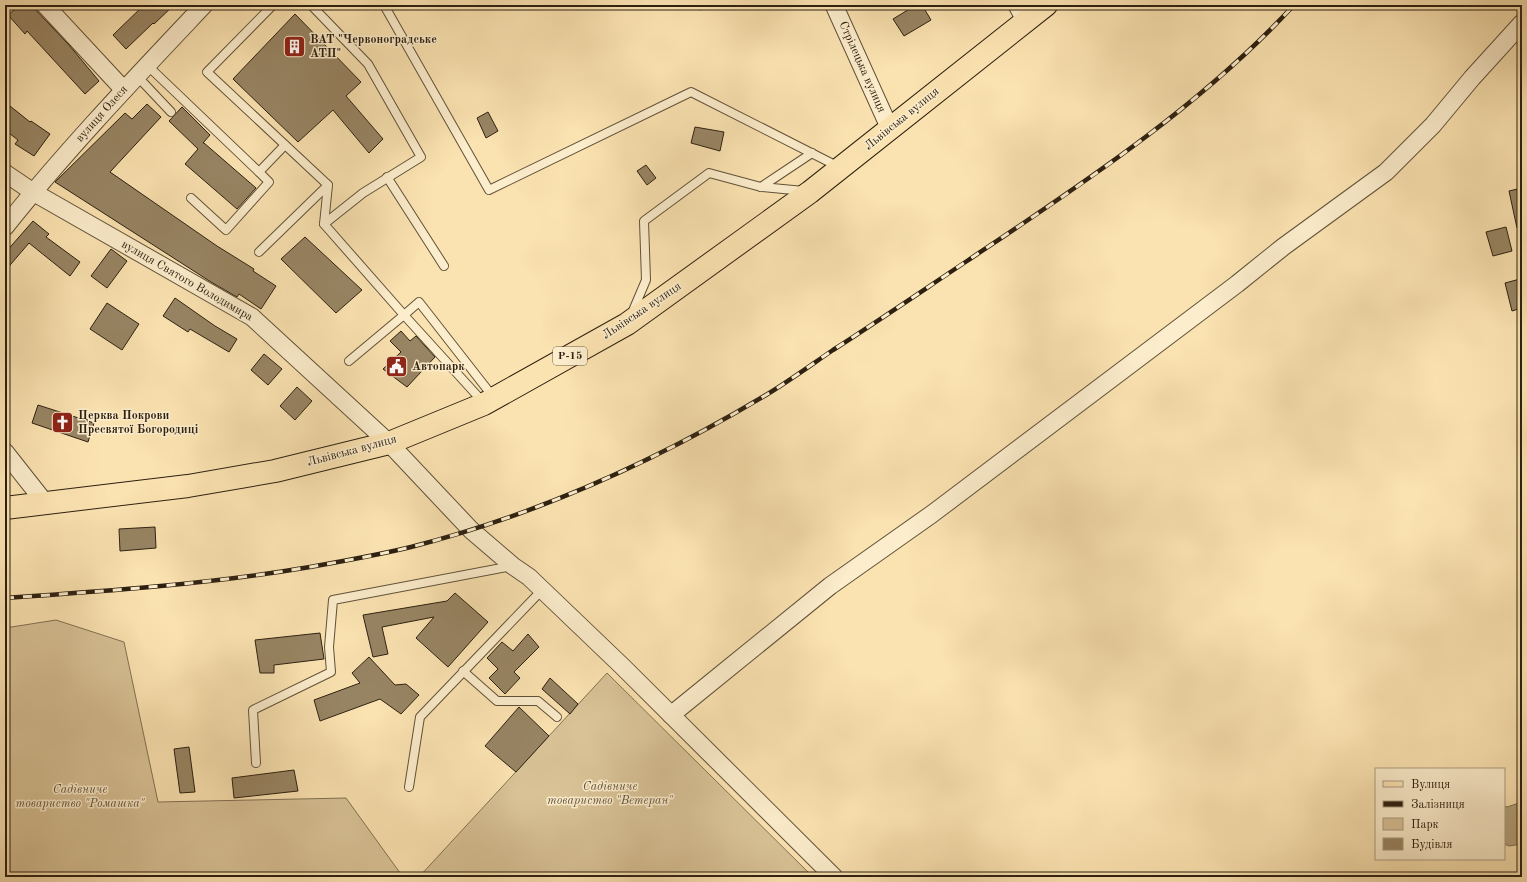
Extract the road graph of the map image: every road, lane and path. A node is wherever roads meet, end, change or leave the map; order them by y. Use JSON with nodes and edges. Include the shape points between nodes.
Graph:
{"nodes":[{"id":1,"x":45,"y":5,"type":"edge"},
{"id":2,"x":204,"y":5,"type":"edge"},
{"id":3,"x":274,"y":5,"type":"edge"},
{"id":4,"x":310,"y":5,"type":"edge"},
{"id":5,"x":384,"y":5,"type":"edge"},
{"id":6,"x":834,"y":5,"type":"edge"},
{"id":7,"x":1046,"y":5,"type":"edge"},
{"id":8,"x":1021,"y":13,"type":"edge"},
{"id":9,"x":1521,"y":30,"type":"edge"},
{"id":10,"x":142,"y":70,"type":"junction"},
{"id":11,"x":124,"y":90,"type":"junction"},
{"id":12,"x":171,"y":112,"type":"dead end"},
{"id":13,"x":890,"y":129,"type":"junction"},
{"id":14,"x":285,"y":145,"type":"junction"},
{"id":15,"x":812,"y":153,"type":"junction"},
{"id":16,"x":841,"y":168,"type":"junction"},
{"id":17,"x":258,"y":172,"type":"junction"},
{"id":18,"x":5,"y":173,"type":"edge"},
{"id":19,"x":387,"y":177,"type":"junction"},
{"id":20,"x":328,"y":185,"type":"junction"},
{"id":21,"x":761,"y":187,"type":"junction"},
{"id":22,"x":33,"y":192,"type":"junction"},
{"id":23,"x":810,"y":192,"type":"junction"},
{"id":24,"x":190,"y":198,"type":"dead end"},
{"id":25,"x":324,"y":224,"type":"junction"},
{"id":26,"x":5,"y":227,"type":"edge"},
{"id":27,"x":258,"y":252,"type":"dead end"},
{"id":28,"x":444,"y":266,"type":"dead end"},
{"id":29,"x":404,"y":315,"type":"junction"},
{"id":30,"x":627,"y":324,"type":"junction"},
{"id":31,"x":349,"y":360,"type":"dead end"},
{"id":32,"x":489,"y":401,"type":"junction"},
{"id":33,"x":389,"y":443,"type":"junction"},
{"id":34,"x":5,"y":452,"type":"edge"},
{"id":35,"x":46,"y":504,"type":"junction"},
{"id":36,"x":5,"y":508,"type":"edge"},
{"id":37,"x":513,"y":566,"type":"junction"},
{"id":38,"x":542,"y":590,"type":"junction"},
{"id":39,"x":463,"y":671,"type":"junction"},
{"id":40,"x":671,"y":715,"type":"junction"},
{"id":41,"x":557,"y":717,"type":"dead end"},
{"id":42,"x":256,"y":763,"type":"dead end"},
{"id":43,"x":409,"y":787,"type":"dead end"},
{"id":44,"x":834,"y":877,"type":"edge"}],
"edges":[{"from":1,"to":11,"type":"street"},
{"from":2,"to":10,"type":"street","name":"вулиця Олеся"},
{"from":3,"to":14,"type":"lane","via":[[207,72]]},
{"from":4,"to":19,"type":"lane","via":[[368,64],[422,157]]},
{"from":5,"to":15,"type":"lane","via":[[489,190],[691,92]]},
{"from":6,"to":13,"type":"street","name":"Стрілецька вулиця"},
{"from":7,"to":8,"type":"main road","name":"Львівська вулиця","number":"Р-15"},
{"from":8,"to":13,"type":"main road","name":"Львівська вулиця","number":"Р-15"},
{"from":9,"to":40,"type":"street","via":[[1472,78],[1432,125],[1386,172],[1283,247],[932,514],[830,586]]},
{"from":10,"to":11,"type":"street","name":"вулиця Олеся"},
{"from":10,"to":12,"type":"lane"},
{"from":10,"to":17,"type":"lane"},
{"from":11,"to":22,"type":"street","name":"вулиця Олеся"},
{"from":13,"to":16,"type":"main road","name":"Львівська вулиця","number":"Р-15"},
{"from":14,"to":17,"type":"lane"},
{"from":14,"to":20,"type":"lane"},
{"from":15,"to":16,"type":"lane"},
{"from":15,"to":21,"type":"lane"},
{"from":16,"to":23,"type":"main road","name":"Львівська вулиця","number":"Р-15"},
{"from":17,"to":24,"type":"lane","via":[[269,182],[226,230]]},
{"from":18,"to":22,"type":"street","name":"вулиця Святого Володимира"},
{"from":19,"to":25,"type":"lane"},
{"from":19,"to":28,"type":"lane"},
{"from":20,"to":25,"type":"lane"},
{"from":20,"to":27,"type":"lane"},
{"from":21,"to":23,"type":"lane"},
{"from":21,"to":30,"type":"lane","via":[[709,173],[644,221],[646,280]]},
{"from":22,"to":26,"type":"street","name":"вулиця Олеся"},
{"from":22,"to":33,"type":"street","name":"вулиця Святого Володимира","via":[[252,317]]},
{"from":23,"to":30,"type":"main road","name":"Львівська вулиця","number":"Р-15"},
{"from":25,"to":29,"type":"lane"},
{"from":29,"to":31,"type":"lane"},
{"from":29,"to":32,"type":"lane"},
{"from":29,"to":32,"type":"lane","via":[[420,302]]},
{"from":30,"to":32,"type":"main road","name":"Львівська вулиця","number":"Р-15"},
{"from":32,"to":33,"type":"main road","name":"Львівська вулиця","number":"Р-15"},
{"from":33,"to":35,"type":"main road","name":"Львівська вулиця","number":"Р-15","via":[[275,471],[188,486]]},
{"from":33,"to":37,"type":"street","name":"вулиця Святого Володимира","via":[[471,530]]},
{"from":34,"to":35,"type":"street"},
{"from":35,"to":36,"type":"main road","name":"Львівська вулиця","number":"Р-15"},
{"from":37,"to":38,"type":"street","name":"вулиця Святого Володимира"},
{"from":37,"to":42,"type":"lane","via":[[333,600],[329,647],[332,672],[253,710]]},
{"from":38,"to":39,"type":"lane"},
{"from":38,"to":40,"type":"street","name":"вулиця Святого Володимира"},
{"from":39,"to":41,"type":"lane","via":[[497,701],[538,701]]},
{"from":39,"to":43,"type":"lane","via":[[420,717]]},
{"from":40,"to":44,"type":"street","name":"вулиця Святого Володимира"}]}
